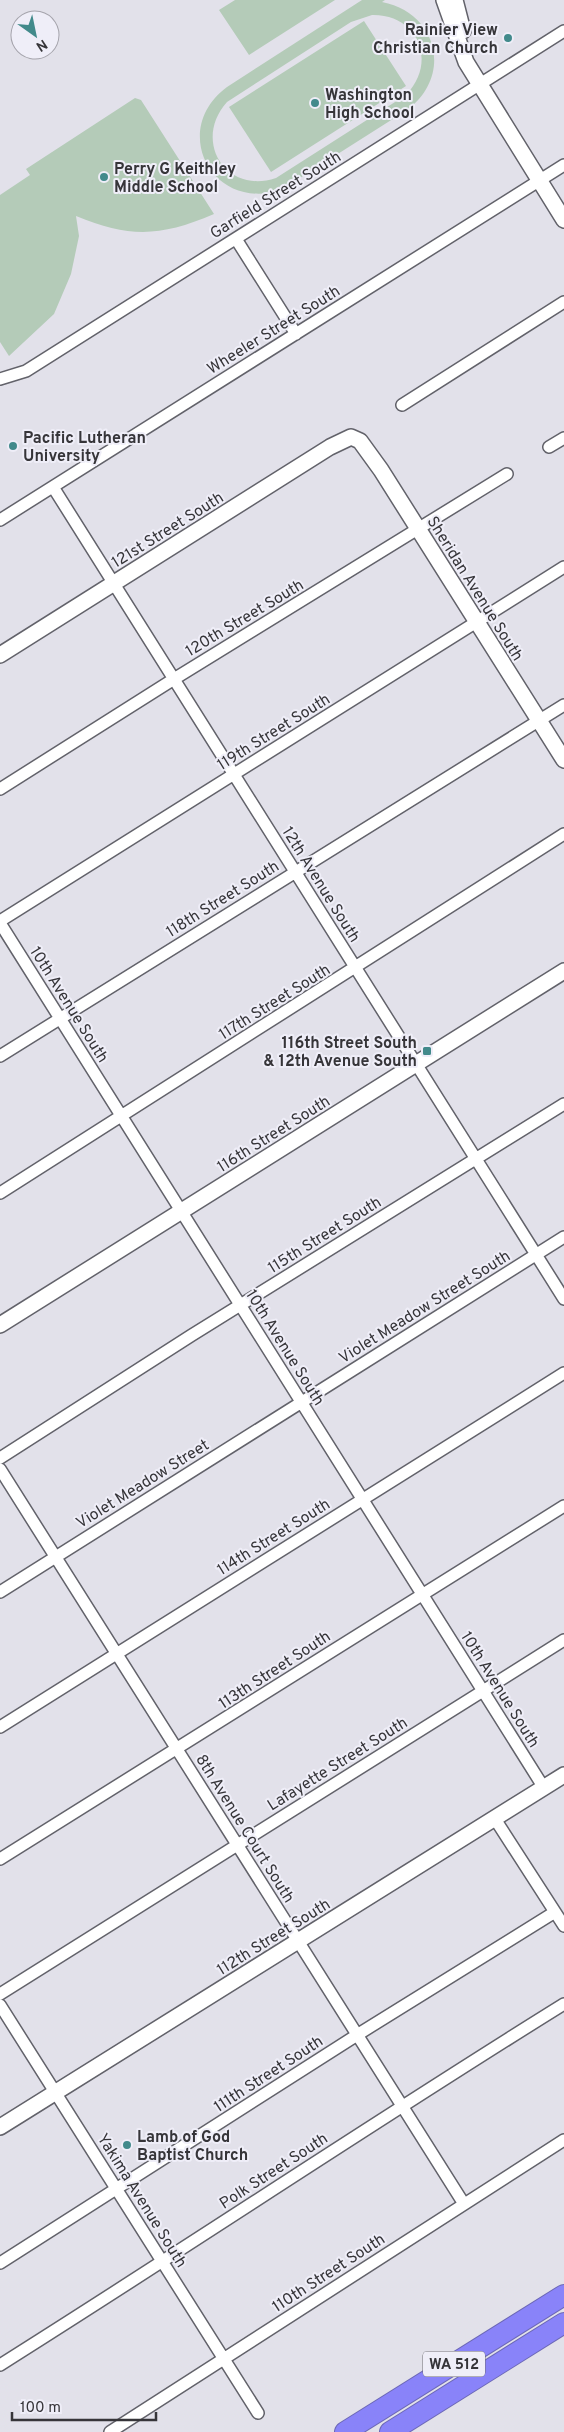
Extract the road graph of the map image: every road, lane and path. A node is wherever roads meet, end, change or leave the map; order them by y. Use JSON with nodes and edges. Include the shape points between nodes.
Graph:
{"nodes":[{"id":1,"x":444,"y":0,"type":"edge"},
{"id":2,"x":455,"y":0,"type":"edge"},
{"id":3,"x":564,"y":31,"type":"edge"},
{"id":4,"x":479,"y":84,"type":"junction"},
{"id":5,"x":564,"y":166,"type":"edge"},
{"id":6,"x":540,"y":181,"type":"junction"},
{"id":7,"x":564,"y":220,"type":"edge"},
{"id":8,"x":236,"y":238,"type":"junction"},
{"id":9,"x":564,"y":302,"type":"edge"},
{"id":10,"x":296,"y":334,"type":"junction"},
{"id":11,"x":1,"y":379,"type":"edge"},
{"id":12,"x":402,"y":405,"type":"dead end"},
{"id":13,"x":355,"y":438,"type":"joint"},
{"id":14,"x":564,"y":438,"type":"edge"},
{"id":15,"x":549,"y":447,"type":"dead end"},
{"id":16,"x":507,"y":474,"type":"dead end"},
{"id":17,"x":53,"y":487,"type":"junction"},
{"id":18,"x":0,"y":520,"type":"edge"},
{"id":19,"x":419,"y":530,"type":"junction"},
{"id":20,"x":564,"y":567,"type":"edge"},
{"id":21,"x":114,"y":584,"type":"junction"},
{"id":22,"x":477,"y":622,"type":"junction"},
{"id":23,"x":0,"y":655,"type":"edge"},
{"id":24,"x":174,"y":679,"type":"junction"},
{"id":25,"x":564,"y":705,"type":"edge"},
{"id":26,"x":540,"y":720,"type":"junction"},
{"id":27,"x":564,"y":760,"type":"edge"},
{"id":28,"x":234,"y":774,"type":"junction"},
{"id":29,"x":0,"y":790,"type":"edge"},
{"id":30,"x":564,"y":834,"type":"edge"},
{"id":31,"x":296,"y":872,"type":"junction"},
{"id":32,"x":0,"y":922,"type":"edge"},
{"id":33,"x":356,"y":968,"type":"junction"},
{"id":34,"x":564,"y":971,"type":"edge"},
{"id":35,"x":60,"y":1018,"type":"junction"},
{"id":36,"x":0,"y":1056,"type":"edge"},
{"id":37,"x":416,"y":1064,"type":"junction"},
{"id":38,"x":564,"y":1104,"type":"edge"},
{"id":39,"x":122,"y":1116,"type":"junction"},
{"id":40,"x":476,"y":1159,"type":"junction"},
{"id":41,"x":0,"y":1193,"type":"edge"},
{"id":42,"x":181,"y":1212,"type":"junction"},
{"id":43,"x":564,"y":1238,"type":"edge"},
{"id":44,"x":536,"y":1255,"type":"junction"},
{"id":45,"x":564,"y":1299,"type":"edge"},
{"id":46,"x":240,"y":1305,"type":"junction"},
{"id":47,"x":0,"y":1325,"type":"edge"},
{"id":48,"x":564,"y":1373,"type":"edge"},
{"id":49,"x":301,"y":1402,"type":"junction"},
{"id":50,"x":0,"y":1458,"type":"edge"},
{"id":51,"x":0,"y":1469,"type":"edge"},
{"id":52,"x":363,"y":1500,"type":"junction"},
{"id":53,"x":564,"y":1506,"type":"edge"},
{"id":54,"x":56,"y":1557,"type":"junction"},
{"id":55,"x":0,"y":1592,"type":"edge"},
{"id":56,"x":422,"y":1594,"type":"junction"},
{"id":57,"x":564,"y":1640,"type":"edge"},
{"id":58,"x":117,"y":1654,"type":"junction"},
{"id":59,"x":483,"y":1690,"type":"junction"},
{"id":60,"x":0,"y":1727,"type":"edge"},
{"id":61,"x":177,"y":1750,"type":"junction"},
{"id":62,"x":564,"y":1775,"type":"edge"},
{"id":63,"x":544,"y":1788,"type":"junction"},
{"id":64,"x":495,"y":1819,"type":"junction"},
{"id":65,"x":237,"y":1845,"type":"junction"},
{"id":66,"x":0,"y":1859,"type":"edge"},
{"id":67,"x":555,"y":1912,"type":"junction"},
{"id":68,"x":564,"y":1926,"type":"edge"},
{"id":69,"x":298,"y":1941,"type":"junction"},
{"id":70,"x":0,"y":1994,"type":"edge"},
{"id":71,"x":564,"y":2004,"type":"edge"},
{"id":72,"x":0,"y":2005,"type":"edge"},
{"id":73,"x":357,"y":2035,"type":"junction"},
{"id":74,"x":55,"y":2092,"type":"junction"},
{"id":75,"x":401,"y":2105,"type":"junction"},
{"id":76,"x":0,"y":2127,"type":"edge"},
{"id":77,"x":564,"y":2140,"type":"edge"},
{"id":78,"x":116,"y":2189,"type":"junction"},
{"id":79,"x":464,"y":2204,"type":"junction"},
{"id":80,"x":0,"y":2263,"type":"edge"},
{"id":81,"x":162,"y":2263,"type":"junction"},
{"id":82,"x":564,"y":2295,"type":"edge"},
{"id":83,"x":564,"y":2323,"type":"edge"},
{"id":84,"x":224,"y":2359,"type":"junction"},
{"id":85,"x":0,"y":2365,"type":"edge"},
{"id":86,"x":258,"y":2413,"type":"dead end"},
{"id":87,"x":110,"y":2432,"type":"edge"},
{"id":88,"x":345,"y":2432,"type":"edge"},
{"id":89,"x":390,"y":2432,"type":"edge"}],
"edges":[{"from":1,"to":4,"type":"street","via":[[466,62]]},
{"from":2,"to":4,"type":"street"},
{"from":3,"to":4,"type":"street","name":"Garfield Street South"},
{"from":4,"to":6,"type":"street"},
{"from":4,"to":8,"type":"street","name":"Garfield Street South"},
{"from":5,"to":6,"type":"street","name":"Wheeler Street South"},
{"from":6,"to":7,"type":"street"},
{"from":6,"to":10,"type":"street","name":"Wheeler Street South"},
{"from":8,"to":10,"type":"street"},
{"from":8,"to":11,"type":"street","name":"Garfield Street South","via":[[26,371]]},
{"from":9,"to":12,"type":"street"},
{"from":10,"to":17,"type":"street","name":"Wheeler Street South"},
{"from":13,"to":19,"type":"street","name":"Sheridan Avenue South","via":[[370,454]]},
{"from":13,"to":21,"type":"street","name":"121st Street South","via":[[336,443]]},
{"from":14,"to":15,"type":"street"},
{"from":16,"to":19,"type":"street","name":"120th Street South"},
{"from":17,"to":18,"type":"street","name":"Wheeler Street South"},
{"from":17,"to":21,"type":"street","name":"12th Avenue South"},
{"from":19,"to":22,"type":"street","name":"Sheridan Avenue South"},
{"from":19,"to":24,"type":"street","name":"120th Street South"},
{"from":20,"to":22,"type":"street","name":"119th Street South"},
{"from":21,"to":23,"type":"street","name":"121st Street South"},
{"from":21,"to":24,"type":"street","name":"12th Avenue South"},
{"from":22,"to":26,"type":"street","name":"Sheridan Avenue South"},
{"from":22,"to":28,"type":"street","name":"119th Street South"},
{"from":24,"to":28,"type":"street","name":"12th Avenue South"},
{"from":24,"to":29,"type":"street","name":"120th Street South"},
{"from":25,"to":26,"type":"street","name":"118th Street South"},
{"from":26,"to":27,"type":"street","name":"Sheridan Avenue South"},
{"from":26,"to":31,"type":"street","name":"118th Street South"},
{"from":28,"to":31,"type":"street","name":"12th Avenue South"},
{"from":28,"to":32,"type":"street","name":"119th Street South"},
{"from":30,"to":33,"type":"street","name":"117th Street South"},
{"from":31,"to":33,"type":"street","name":"12th Avenue South"},
{"from":31,"to":35,"type":"street","name":"118th Street South"},
{"from":32,"to":35,"type":"street","name":"10th Avenue South"},
{"from":33,"to":37,"type":"street","name":"12th Avenue South"},
{"from":33,"to":39,"type":"street","name":"117th Street South"},
{"from":34,"to":37,"type":"street","name":"116th Street South"},
{"from":35,"to":36,"type":"street","name":"118th Street South"},
{"from":35,"to":39,"type":"street","name":"10th Avenue South"},
{"from":37,"to":40,"type":"street","name":"12th Avenue South"},
{"from":37,"to":42,"type":"street","name":"116th Street South"},
{"from":38,"to":40,"type":"street","name":"115th Street South"},
{"from":39,"to":41,"type":"street","name":"117th Street South"},
{"from":39,"to":42,"type":"street","name":"10th Avenue South"},
{"from":40,"to":44,"type":"street","name":"12th Avenue South"},
{"from":40,"to":46,"type":"street","name":"115th Street South"},
{"from":42,"to":46,"type":"street","name":"10th Avenue South"},
{"from":42,"to":47,"type":"street","name":"116th Street South"},
{"from":43,"to":44,"type":"street","name":"Violet Meadow Street South"},
{"from":44,"to":45,"type":"street","name":"12th Avenue South"},
{"from":44,"to":49,"type":"street","name":"Violet Meadow Street South"},
{"from":46,"to":49,"type":"street","name":"10th Avenue South"},
{"from":46,"to":50,"type":"street","name":"115th Street South"},
{"from":48,"to":52,"type":"street","name":"114th Street South"},
{"from":49,"to":52,"type":"street","name":"10th Avenue South"},
{"from":49,"to":54,"type":"street","name":"Violet Meadow Street"},
{"from":51,"to":54,"type":"street","name":"8th Avenue Court South"},
{"from":52,"to":56,"type":"street","name":"10th Avenue South"},
{"from":52,"to":58,"type":"street","name":"114th Street South"},
{"from":53,"to":56,"type":"street","name":"113th Street South"},
{"from":54,"to":55,"type":"street","name":"Violet Meadow Street"},
{"from":54,"to":58,"type":"street","name":"8th Avenue Court South"},
{"from":56,"to":59,"type":"street","name":"10th Avenue South"},
{"from":56,"to":61,"type":"street","name":"113th Street South"},
{"from":57,"to":59,"type":"street","name":"Lafayette Street South"},
{"from":58,"to":60,"type":"street","name":"114th Street South"},
{"from":58,"to":61,"type":"street","name":"8th Avenue Court South"},
{"from":59,"to":63,"type":"street","name":"10th Avenue South"},
{"from":59,"to":65,"type":"street","name":"Lafayette Street South"},
{"from":61,"to":65,"type":"street","name":"8th Avenue Court South"},
{"from":61,"to":66,"type":"street","name":"113th Street South"},
{"from":62,"to":63,"type":"street","name":"112th Street South"},
{"from":63,"to":64,"type":"street","name":"112th Street South"},
{"from":64,"to":67,"type":"street"},
{"from":64,"to":69,"type":"street","name":"112th Street South"},
{"from":65,"to":69,"type":"street","name":"8th Avenue Court South"},
{"from":65,"to":70,"type":"street","name":"Lafayette Street South"},
{"from":67,"to":68,"type":"street"},
{"from":67,"to":73,"type":"street","name":"111th Street South"},
{"from":69,"to":73,"type":"street","name":"8th Avenue Court South"},
{"from":69,"to":74,"type":"street","name":"112th Street South"},
{"from":71,"to":75,"type":"street","name":"Polk Street South"},
{"from":72,"to":74,"type":"street","name":"Yakima Avenue South"},
{"from":73,"to":75,"type":"street","name":"8th Avenue Court South"},
{"from":73,"to":78,"type":"street","name":"111th Street South"},
{"from":74,"to":76,"type":"street","name":"112th Street South"},
{"from":74,"to":78,"type":"street","name":"Yakima Avenue South"},
{"from":75,"to":79,"type":"street","name":"8th Avenue Court South"},
{"from":75,"to":81,"type":"street","name":"Polk Street South"},
{"from":77,"to":79,"type":"street","name":"110th Street South"},
{"from":78,"to":80,"type":"street","name":"111th Street South"},
{"from":78,"to":81,"type":"street","name":"Yakima Avenue South"},
{"from":79,"to":84,"type":"street","name":"110th Street South"},
{"from":81,"to":84,"type":"street","name":"Yakima Avenue South"},
{"from":81,"to":85,"type":"street","name":"Polk Street South"},
{"from":82,"to":88,"type":"highway","number":"WA 512"},
{"from":83,"to":89,"type":"highway","number":"WA 512"},
{"from":84,"to":86,"type":"street","name":"Yakima Avenue South"},
{"from":84,"to":87,"type":"street","name":"110th Street South"}]}
